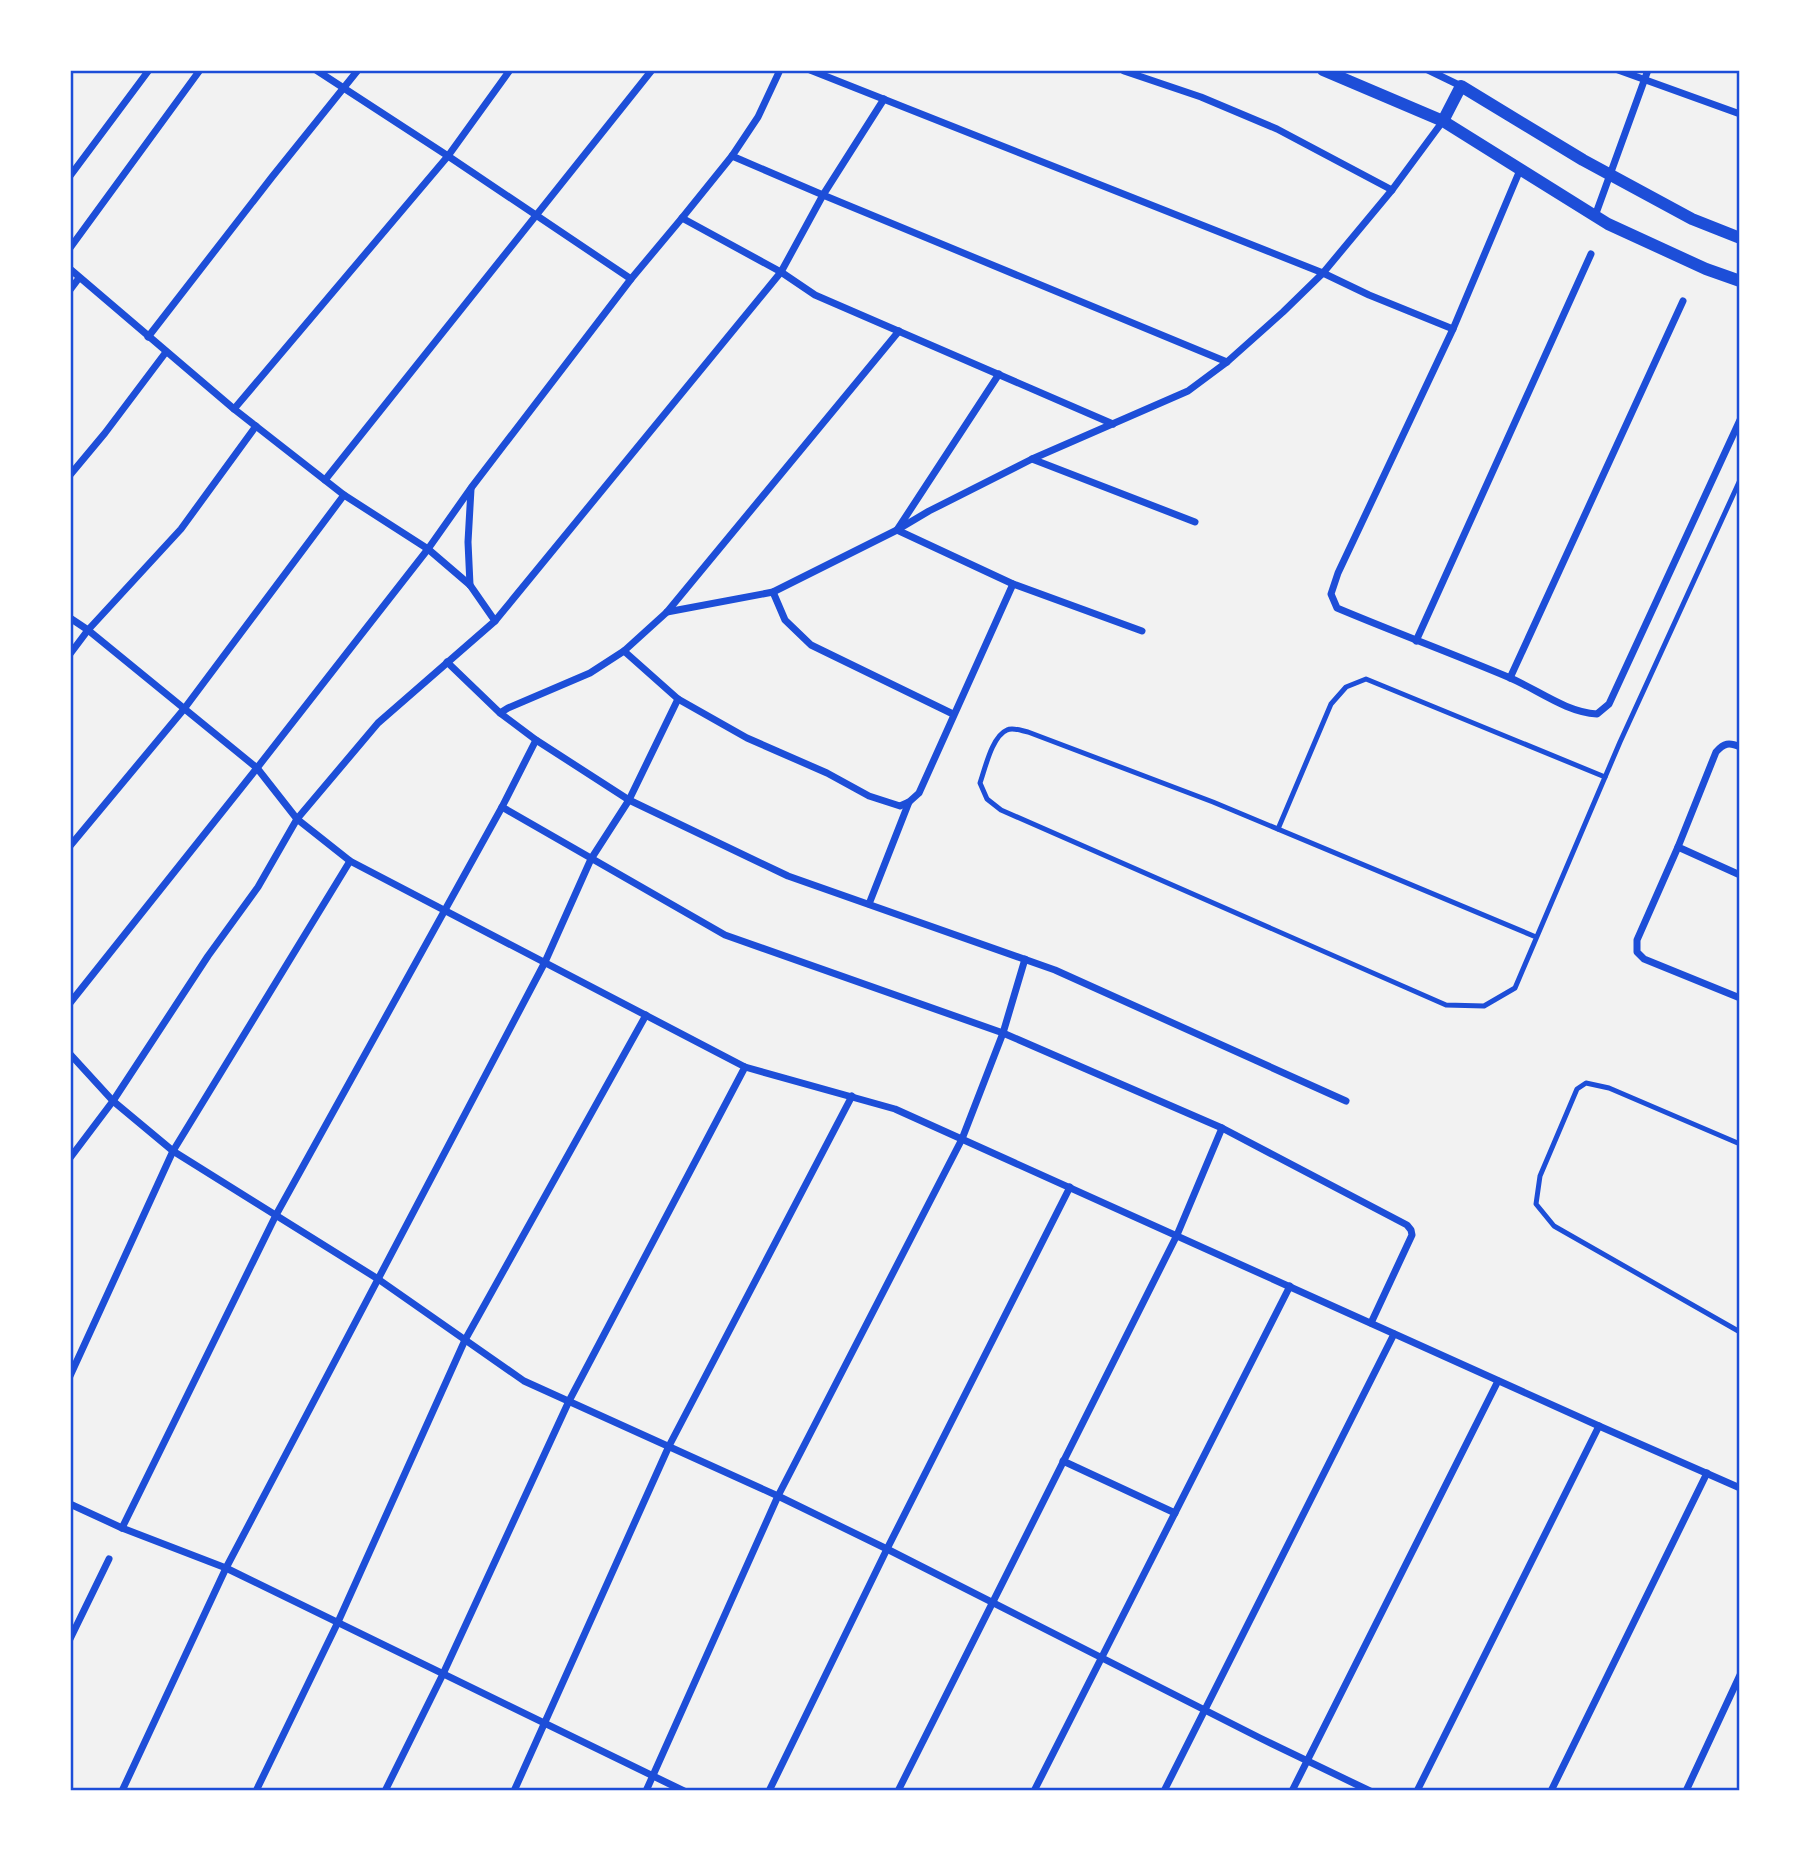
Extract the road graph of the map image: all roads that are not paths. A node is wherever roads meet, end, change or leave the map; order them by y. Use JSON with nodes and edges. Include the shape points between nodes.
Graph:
{"nodes":[{"id":1,"x":149,"y":70,"type":"edge"},
{"id":2,"x":200,"y":70,"type":"edge"},
{"id":3,"x":316,"y":70,"type":"edge"},
{"id":4,"x":358,"y":70,"type":"edge"},
{"id":5,"x":510,"y":70,"type":"edge"},
{"id":6,"x":652,"y":70,"type":"edge"},
{"id":7,"x":780,"y":70,"type":"edge"},
{"id":8,"x":810,"y":70,"type":"edge"},
{"id":9,"x":1323,"y":70,"type":"edge"},
{"id":10,"x":1428,"y":70,"type":"edge"},
{"id":11,"x":1618,"y":70,"type":"edge"},
{"id":12,"x":1648,"y":70,"type":"edge"},
{"id":13,"x":1124,"y":71,"type":"edge"},
{"id":14,"x":1645,"y":80,"type":"junction"},
{"id":15,"x":1461,"y":86,"type":"junction"},
{"id":16,"x":343,"y":89,"type":"junction"},
{"id":17,"x":884,"y":99,"type":"junction"},
{"id":18,"x":1740,"y":114,"type":"edge"},
{"id":19,"x":1443,"y":121,"type":"junction"},
{"id":20,"x":448,"y":156,"type":"junction"},
{"id":21,"x":732,"y":156,"type":"junction"},
{"id":22,"x":1520,"y":170,"type":"junction"},
{"id":23,"x":1611,"y":174,"type":"junction"},
{"id":24,"x":70,"y":176,"type":"edge"},
{"id":25,"x":1392,"y":190,"type":"junction"},
{"id":26,"x":823,"y":195,"type":"junction"},
{"id":27,"x":537,"y":215,"type":"junction"},
{"id":28,"x":1595,"y":216,"type":"junction"},
{"id":29,"x":682,"y":218,"type":"junction"},
{"id":30,"x":1740,"y":238,"type":"edge"},
{"id":31,"x":70,"y":248,"type":"edge"},
{"id":32,"x":1591,"y":254,"type":"dead end"},
{"id":33,"x":70,"y":270,"type":"edge"},
{"id":34,"x":781,"y":272,"type":"junction"},
{"id":35,"x":1323,"y":273,"type":"junction"},
{"id":36,"x":79,"y":278,"type":"junction"},
{"id":37,"x":631,"y":279,"type":"junction"},
{"id":38,"x":1740,"y":281,"type":"edge"},
{"id":39,"x":70,"y":290,"type":"edge"},
{"id":40,"x":1683,"y":301,"type":"dead end"},
{"id":41,"x":1453,"y":329,"type":"junction"},
{"id":42,"x":899,"y":331,"type":"junction"},
{"id":43,"x":148,"y":337,"type":"junction"},
{"id":44,"x":166,"y":352,"type":"junction"},
{"id":45,"x":1227,"y":362,"type":"junction"},
{"id":46,"x":999,"y":374,"type":"junction"},
{"id":47,"x":234,"y":409,"type":"junction"},
{"id":48,"x":1740,"y":420,"type":"edge"},
{"id":49,"x":1113,"y":424,"type":"junction"},
{"id":50,"x":256,"y":426,"type":"junction"},
{"id":51,"x":1032,"y":459,"type":"junction"},
{"id":52,"x":70,"y":474,"type":"edge"},
{"id":53,"x":325,"y":480,"type":"junction"},
{"id":54,"x":1740,"y":480,"type":"edge"},
{"id":55,"x":471,"y":488,"type":"junction"},
{"id":56,"x":344,"y":495,"type":"junction"},
{"id":57,"x":1195,"y":522,"type":"dead end"},
{"id":58,"x":897,"y":530,"type":"junction"},
{"id":59,"x":428,"y":549,"type":"junction"},
{"id":60,"x":470,"y":584,"type":"junction"},
{"id":61,"x":1013,"y":584,"type":"junction"},
{"id":62,"x":773,"y":592,"type":"junction"},
{"id":63,"x":667,"y":612,"type":"junction"},
{"id":64,"x":70,"y":618,"type":"edge"},
{"id":65,"x":495,"y":621,"type":"junction"},
{"id":66,"x":88,"y":630,"type":"junction"},
{"id":67,"x":1142,"y":631,"type":"dead end"},
{"id":68,"x":1416,"y":641,"type":"junction"},
{"id":69,"x":624,"y":651,"type":"junction"},
{"id":70,"x":70,"y":654,"type":"edge"},
{"id":71,"x":447,"y":662,"type":"junction"},
{"id":72,"x":1510,"y":678,"type":"junction"},
{"id":73,"x":678,"y":699,"type":"junction"},
{"id":74,"x":184,"y":709,"type":"junction"},
{"id":75,"x":500,"y":713,"type":"junction"},
{"id":76,"x":953,"y":714,"type":"junction"},
{"id":77,"x":536,"y":740,"type":"junction"},
{"id":78,"x":1740,"y":747,"type":"edge"},
{"id":79,"x":257,"y":768,"type":"junction"},
{"id":80,"x":1605,"y":777,"type":"junction"},
{"id":81,"x":629,"y":800,"type":"junction"},
{"id":82,"x":909,"y":802,"type":"junction"},
{"id":83,"x":502,"y":807,"type":"junction"},
{"id":84,"x":297,"y":819,"type":"junction"},
{"id":85,"x":1278,"y":829,"type":"junction"},
{"id":86,"x":70,"y":846,"type":"edge"},
{"id":87,"x":1678,"y":847,"type":"junction"},
{"id":88,"x":591,"y":859,"type":"junction"},
{"id":89,"x":350,"y":861,"type":"junction"},
{"id":90,"x":1740,"y":875,"type":"edge"},
{"id":91,"x":869,"y":904,"type":"junction"},
{"id":92,"x":445,"y":909,"type":"junction"},
{"id":93,"x":1536,"y":937,"type":"junction"},
{"id":94,"x":1025,"y":959,"type":"junction"},
{"id":95,"x":545,"y":962,"type":"junction"},
{"id":96,"x":1740,"y":998,"type":"edge"},
{"id":97,"x":70,"y":1003,"type":"edge"},
{"id":98,"x":646,"y":1015,"type":"junction"},
{"id":99,"x":1003,"y":1033,"type":"junction"},
{"id":100,"x":70,"y":1054,"type":"edge"},
{"id":101,"x":745,"y":1067,"type":"junction"},
{"id":102,"x":852,"y":1096,"type":"junction"},
{"id":103,"x":113,"y":1101,"type":"junction"},
{"id":104,"x":1346,"y":1101,"type":"dead end"},
{"id":105,"x":1222,"y":1128,"type":"junction"},
{"id":106,"x":962,"y":1139,"type":"junction"},
{"id":107,"x":1740,"y":1144,"type":"edge"},
{"id":108,"x":173,"y":1151,"type":"junction"},
{"id":109,"x":70,"y":1158,"type":"edge"},
{"id":110,"x":1069,"y":1187,"type":"junction"},
{"id":111,"x":276,"y":1215,"type":"junction"},
{"id":112,"x":1177,"y":1235,"type":"junction"},
{"id":113,"x":378,"y":1279,"type":"junction"},
{"id":114,"x":1290,"y":1286,"type":"junction"},
{"id":115,"x":1371,"y":1323,"type":"junction"},
{"id":116,"x":1740,"y":1332,"type":"edge"},
{"id":117,"x":1394,"y":1334,"type":"junction"},
{"id":118,"x":465,"y":1340,"type":"junction"},
{"id":119,"x":70,"y":1376,"type":"edge"},
{"id":120,"x":1498,"y":1381,"type":"junction"},
{"id":121,"x":569,"y":1401,"type":"junction"},
{"id":122,"x":1599,"y":1426,"type":"junction"},
{"id":123,"x":669,"y":1447,"type":"junction"},
{"id":124,"x":1063,"y":1461,"type":"junction"},
{"id":125,"x":1707,"y":1473,"type":"junction"},
{"id":126,"x":1740,"y":1488,"type":"edge"},
{"id":127,"x":778,"y":1496,"type":"junction"},
{"id":128,"x":70,"y":1504,"type":"edge"},
{"id":129,"x":1175,"y":1513,"type":"junction"},
{"id":130,"x":122,"y":1528,"type":"junction"},
{"id":131,"x":887,"y":1549,"type":"junction"},
{"id":132,"x":109,"y":1559,"type":"dead end"},
{"id":133,"x":226,"y":1568,"type":"junction"},
{"id":134,"x":993,"y":1602,"type":"junction"},
{"id":135,"x":338,"y":1622,"type":"junction"},
{"id":136,"x":70,"y":1639,"type":"edge"},
{"id":137,"x":1102,"y":1658,"type":"junction"},
{"id":138,"x":443,"y":1674,"type":"junction"},
{"id":139,"x":1740,"y":1675,"type":"edge"},
{"id":140,"x":1204,"y":1710,"type":"junction"},
{"id":141,"x":544,"y":1723,"type":"junction"},
{"id":142,"x":1307,"y":1760,"type":"junction"},
{"id":143,"x":653,"y":1776,"type":"junction"},
{"id":144,"x":122,"y":1791,"type":"edge"},
{"id":145,"x":256,"y":1791,"type":"edge"},
{"id":146,"x":385,"y":1791,"type":"edge"},
{"id":147,"x":514,"y":1791,"type":"edge"},
{"id":148,"x":646,"y":1791,"type":"edge"},
{"id":149,"x":684,"y":1791,"type":"edge"},
{"id":150,"x":769,"y":1791,"type":"edge"},
{"id":151,"x":898,"y":1791,"type":"edge"},
{"id":152,"x":1034,"y":1791,"type":"edge"},
{"id":153,"x":1164,"y":1791,"type":"edge"},
{"id":154,"x":1292,"y":1791,"type":"edge"},
{"id":155,"x":1370,"y":1791,"type":"edge"},
{"id":156,"x":1417,"y":1791,"type":"edge"},
{"id":157,"x":1551,"y":1791,"type":"edge"},
{"id":158,"x":1686,"y":1791,"type":"edge"}],
"edges":[{"from":1,"to":24,"type":"street"},
{"from":2,"to":31,"type":"street"},
{"from":3,"to":16,"type":"street"},
{"from":4,"to":16,"type":"street"},
{"from":5,"to":20,"type":"street"},
{"from":6,"to":27,"type":"street"},
{"from":7,"to":21,"type":"street","via":[[758,117]]},
{"from":8,"to":17,"type":"street"},
{"from":9,"to":19,"type":"street"},
{"from":10,"to":15,"type":"street"},
{"from":11,"to":14,"type":"street"},
{"from":12,"to":14,"type":"street"},
{"from":13,"to":25,"type":"street","via":[[1277,130]]},
{"from":14,"to":18,"type":"street"},
{"from":14,"to":23,"type":"street"},
{"from":15,"to":19,"type":"street"},
{"from":15,"to":23,"type":"street"},
{"from":16,"to":20,"type":"street"},
{"from":16,"to":43,"type":"street"},
{"from":17,"to":26,"type":"street"},
{"from":17,"to":35,"type":"street"},
{"from":19,"to":22,"type":"street"},
{"from":19,"to":25,"type":"street"},
{"from":20,"to":27,"type":"street"},
{"from":20,"to":47,"type":"street"},
{"from":21,"to":26,"type":"street"},
{"from":21,"to":29,"type":"street"},
{"from":22,"to":28,"type":"street"},
{"from":22,"to":41,"type":"street"},
{"from":23,"to":28,"type":"street"},
{"from":23,"to":30,"type":"street","via":[[1692,219]]},
{"from":25,"to":35,"type":"street"},
{"from":26,"to":34,"type":"street"},
{"from":26,"to":45,"type":"street"},
{"from":27,"to":37,"type":"street"},
{"from":27,"to":53,"type":"street"},
{"from":28,"to":38,"type":"street"},
{"from":29,"to":34,"type":"street"},
{"from":29,"to":37,"type":"street"},
{"from":32,"to":68,"type":"street"},
{"from":33,"to":36,"type":"street"},
{"from":34,"to":42,"type":"street","via":[[814,295]]},
{"from":34,"to":65,"type":"street"},
{"from":35,"to":41,"type":"street"},
{"from":35,"to":45,"type":"street"},
{"from":36,"to":39,"type":"street"},
{"from":36,"to":43,"type":"street"},
{"from":37,"to":55,"type":"street"},
{"from":40,"to":72,"type":"street"},
{"from":41,"to":68,"type":"street","via":[[1331,594],[1337,608]]},
{"from":42,"to":46,"type":"street"},
{"from":42,"to":63,"type":"street"},
{"from":43,"to":44,"type":"street"},
{"from":44,"to":47,"type":"street"},
{"from":44,"to":52,"type":"street"},
{"from":45,"to":49,"type":"street","via":[[1188,391]]},
{"from":46,"to":49,"type":"street"},
{"from":46,"to":58,"type":"street"},
{"from":47,"to":50,"type":"street"},
{"from":48,"to":72,"type":"street","via":[[1609,704],[1597,714],[1582,713]]},
{"from":49,"to":51,"type":"street"},
{"from":50,"to":53,"type":"street"},
{"from":50,"to":66,"type":"street","via":[[181,529]]},
{"from":51,"to":57,"type":"street"},
{"from":51,"to":58,"type":"street"},
{"from":53,"to":56,"type":"street"},
{"from":54,"to":80,"type":"lane"},
{"from":55,"to":59,"type":"street"},
{"from":55,"to":60,"type":"street"},
{"from":56,"to":59,"type":"street"},
{"from":56,"to":74,"type":"street"},
{"from":58,"to":61,"type":"street"},
{"from":58,"to":62,"type":"street"},
{"from":59,"to":60,"type":"street"},
{"from":59,"to":79,"type":"street"},
{"from":60,"to":65,"type":"street"},
{"from":61,"to":67,"type":"street"},
{"from":61,"to":76,"type":"street"},
{"from":62,"to":63,"type":"street"},
{"from":62,"to":76,"type":"street","via":[[785,620],[811,645]]},
{"from":63,"to":69,"type":"street"},
{"from":64,"to":66,"type":"street"},
{"from":65,"to":71,"type":"street"},
{"from":66,"to":70,"type":"street"},
{"from":66,"to":74,"type":"street"},
{"from":68,"to":72,"type":"street"},
{"from":69,"to":73,"type":"street"},
{"from":69,"to":75,"type":"street","via":[[590,673]]},
{"from":71,"to":75,"type":"street"},
{"from":71,"to":84,"type":"street","via":[[378,723]]},
{"from":73,"to":81,"type":"street"},
{"from":73,"to":82,"type":"street","via":[[747,738],[869,796],[900,806]]},
{"from":74,"to":79,"type":"street"},
{"from":74,"to":86,"type":"street"},
{"from":75,"to":77,"type":"street"},
{"from":76,"to":82,"type":"street","via":[[919,793]]},
{"from":77,"to":81,"type":"street"},
{"from":77,"to":83,"type":"street"},
{"from":78,"to":87,"type":"street","via":[[1723,744],[1716,752]]},
{"from":79,"to":84,"type":"street"},
{"from":79,"to":97,"type":"street"},
{"from":80,"to":85,"type":"lane","via":[[1366,679],[1346,687],[1331,704]]},
{"from":80,"to":93,"type":"lane"},
{"from":81,"to":88,"type":"street"},
{"from":81,"to":91,"type":"street","via":[[788,876]]},
{"from":82,"to":91,"type":"street"},
{"from":83,"to":88,"type":"street"},
{"from":83,"to":92,"type":"street"},
{"from":84,"to":89,"type":"street"},
{"from":84,"to":103,"type":"street","via":[[258,887]]},
{"from":85,"to":93,"type":"lane"},
{"from":85,"to":93,"type":"lane","via":[[1010,729],[996,738],[980,783],[987,799],[1001,810],[1446,1005],[1484,1006],[1515,988]]},
{"from":87,"to":90,"type":"street"},
{"from":87,"to":96,"type":"street","via":[[1637,940],[1637,951],[1644,959]]},
{"from":88,"to":95,"type":"street"},
{"from":88,"to":99,"type":"street","via":[[725,935]]},
{"from":89,"to":92,"type":"street"},
{"from":89,"to":108,"type":"street"},
{"from":91,"to":94,"type":"street"},
{"from":92,"to":95,"type":"street"},
{"from":92,"to":111,"type":"street"},
{"from":94,"to":99,"type":"street"},
{"from":94,"to":104,"type":"street"},
{"from":95,"to":98,"type":"street"},
{"from":95,"to":113,"type":"street"},
{"from":98,"to":101,"type":"street"},
{"from":98,"to":118,"type":"street"},
{"from":99,"to":105,"type":"street"},
{"from":99,"to":106,"type":"street"},
{"from":100,"to":103,"type":"street"},
{"from":101,"to":102,"type":"street"},
{"from":101,"to":121,"type":"street"},
{"from":102,"to":106,"type":"street","via":[[895,1109]]},
{"from":102,"to":123,"type":"street"},
{"from":103,"to":108,"type":"street"},
{"from":103,"to":109,"type":"street"},
{"from":105,"to":112,"type":"street"},
{"from":105,"to":115,"type":"street","via":[[1408,1225],[1412,1235]]},
{"from":106,"to":110,"type":"street"},
{"from":106,"to":127,"type":"street"},
{"from":107,"to":116,"type":"lane","via":[[1609,1088],[1586,1083],[1577,1089],[1540,1176],[1536,1204],[1554,1226]]},
{"from":108,"to":111,"type":"street"},
{"from":108,"to":119,"type":"street"},
{"from":110,"to":112,"type":"street"},
{"from":110,"to":131,"type":"street"},
{"from":111,"to":113,"type":"street"},
{"from":111,"to":130,"type":"street"},
{"from":112,"to":114,"type":"street"},
{"from":112,"to":124,"type":"street"},
{"from":113,"to":118,"type":"street"},
{"from":113,"to":133,"type":"street"},
{"from":114,"to":115,"type":"street"},
{"from":114,"to":129,"type":"street"},
{"from":115,"to":117,"type":"street"},
{"from":117,"to":120,"type":"street"},
{"from":117,"to":140,"type":"street"},
{"from":118,"to":121,"type":"street","via":[[524,1381]]},
{"from":118,"to":135,"type":"street"},
{"from":120,"to":122,"type":"street"},
{"from":120,"to":142,"type":"street"},
{"from":121,"to":123,"type":"street"},
{"from":121,"to":138,"type":"street"},
{"from":122,"to":125,"type":"street"},
{"from":122,"to":156,"type":"street"},
{"from":123,"to":127,"type":"street"},
{"from":123,"to":141,"type":"street"},
{"from":124,"to":129,"type":"street"},
{"from":124,"to":134,"type":"street"},
{"from":125,"to":126,"type":"street"},
{"from":125,"to":157,"type":"street"},
{"from":127,"to":131,"type":"street"},
{"from":127,"to":143,"type":"street"},
{"from":128,"to":130,"type":"street"},
{"from":129,"to":137,"type":"street"},
{"from":130,"to":133,"type":"street"},
{"from":131,"to":134,"type":"street"},
{"from":131,"to":150,"type":"street"},
{"from":132,"to":136,"type":"street"},
{"from":133,"to":135,"type":"street"},
{"from":133,"to":144,"type":"street"},
{"from":134,"to":137,"type":"street"},
{"from":134,"to":151,"type":"street"},
{"from":135,"to":138,"type":"street"},
{"from":135,"to":145,"type":"street"},
{"from":137,"to":140,"type":"street"},
{"from":137,"to":152,"type":"street"},
{"from":138,"to":141,"type":"street"},
{"from":138,"to":146,"type":"street"},
{"from":139,"to":158,"type":"street"},
{"from":140,"to":142,"type":"street"},
{"from":140,"to":153,"type":"street"},
{"from":141,"to":143,"type":"street"},
{"from":141,"to":147,"type":"street"},
{"from":142,"to":154,"type":"street"},
{"from":142,"to":155,"type":"street"},
{"from":143,"to":148,"type":"street"},
{"from":143,"to":149,"type":"street"}]}
